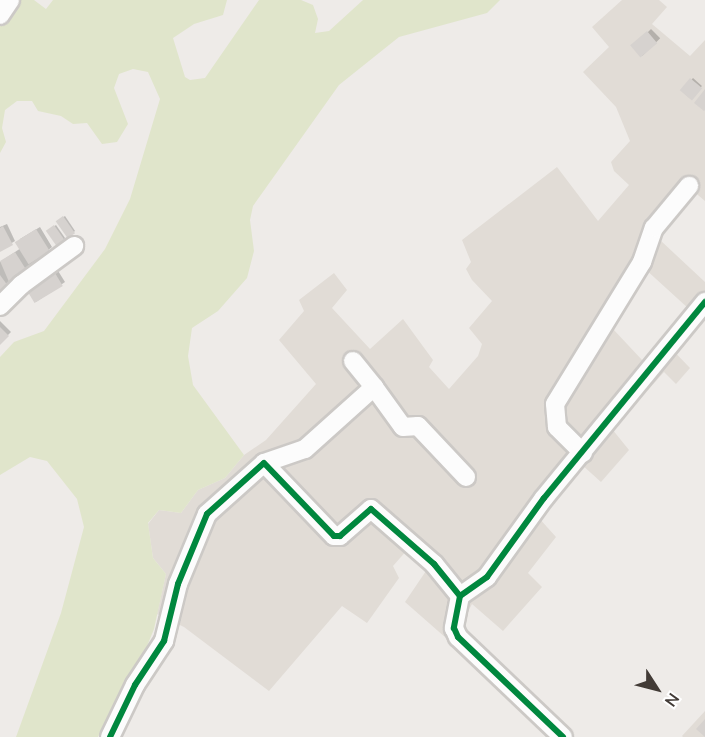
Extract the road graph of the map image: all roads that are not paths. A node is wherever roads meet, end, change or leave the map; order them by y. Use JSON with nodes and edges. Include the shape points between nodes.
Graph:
{"nodes":[{"id":1,"x":10,"y":0,"type":"edge"},
{"id":2,"x":0,"y":15,"type":"edge"},
{"id":3,"x":688,"y":186,"type":"dead end"},
{"id":4,"x":74,"y":246,"type":"dead end"},
{"id":5,"x":705,"y":302,"type":"edge"},
{"id":6,"x":0,"y":306,"type":"edge"},
{"id":7,"x":352,"y":361,"type":"dead end"},
{"id":8,"x":374,"y":387,"type":"junction"},
{"id":9,"x":583,"y":453,"type":"junction"},
{"id":10,"x":264,"y":463,"type":"junction"},
{"id":11,"x":466,"y":477,"type":"dead end"},
{"id":12,"x":460,"y":596,"type":"junction"},
{"id":13,"x":110,"y":737,"type":"edge"},
{"id":14,"x":563,"y":737,"type":"edge"}],
"edges":[{"from":1,"to":2,"type":"street"},
{"from":3,"to":9,"type":"street","via":[[654,228],[642,262],[555,404],[557,426]]},
{"from":4,"to":6,"type":"street","via":[[21,285]]},
{"from":5,"to":9,"type":"street"},
{"from":7,"to":8,"type":"street"},
{"from":8,"to":10,"type":"street","via":[[304,449]]},
{"from":8,"to":11,"type":"street","via":[[403,427],[418,426]]},
{"from":9,"to":12,"type":"street","via":[[544,498],[487,578]]},
{"from":10,"to":12,"type":"street","via":[[334,536],[340,536],[371,509],[434,564]]},
{"from":10,"to":13,"type":"street","via":[[207,514],[178,584],[164,641],[135,685]]},
{"from":12,"to":14,"type":"street","via":[[454,628],[458,637]]}]}
